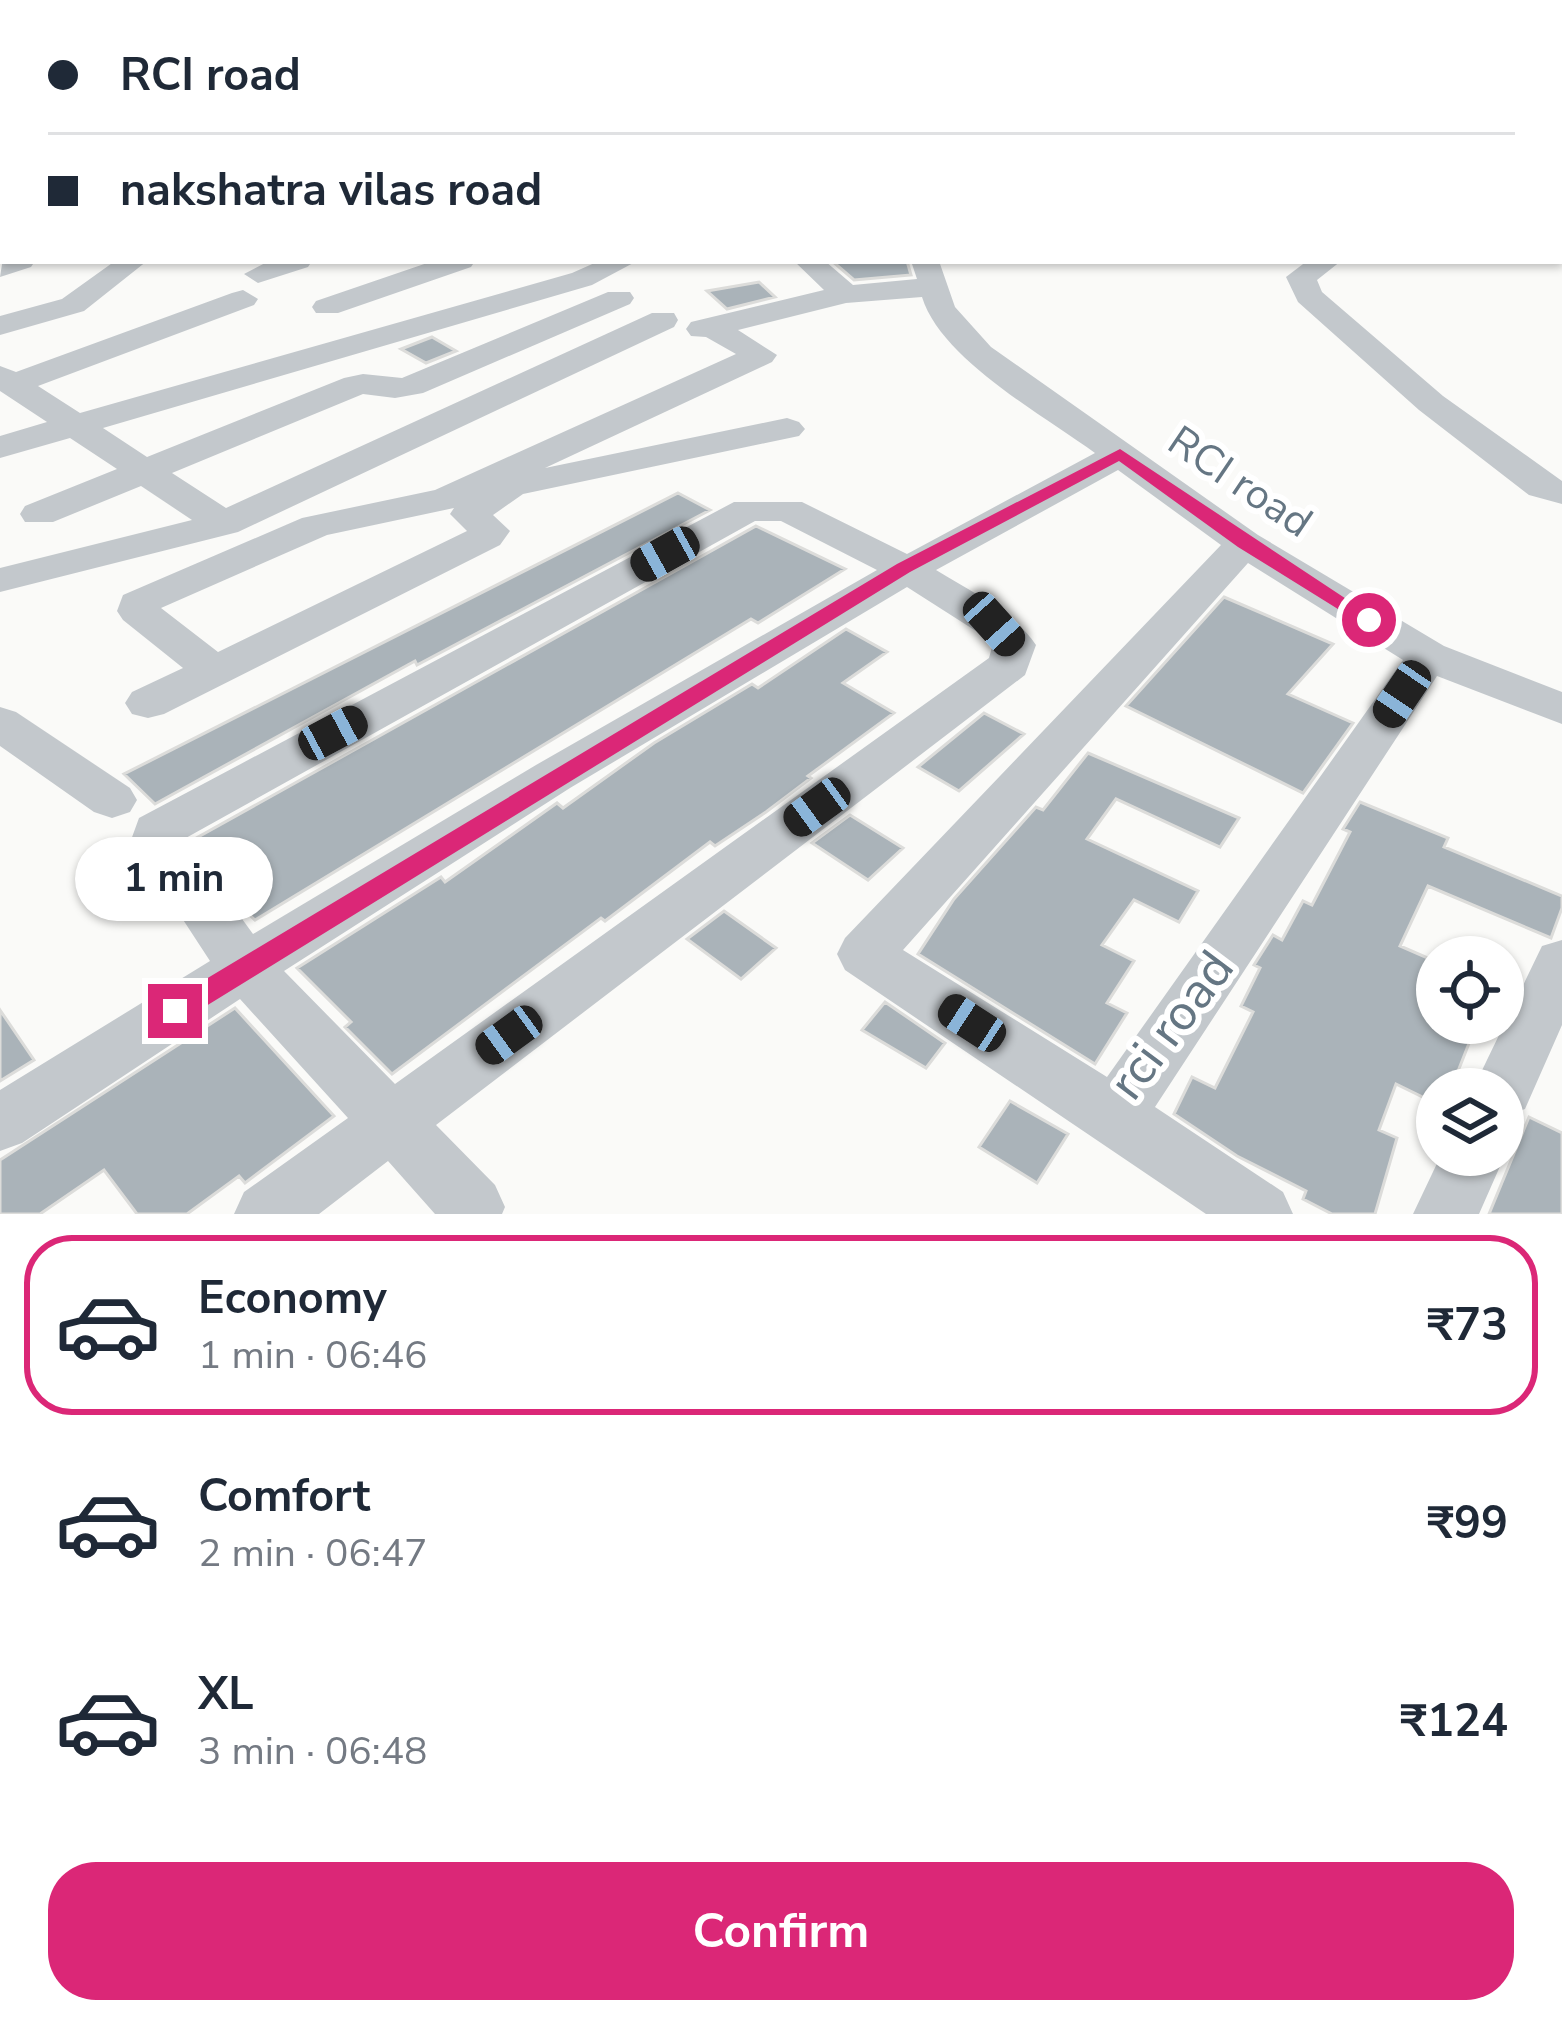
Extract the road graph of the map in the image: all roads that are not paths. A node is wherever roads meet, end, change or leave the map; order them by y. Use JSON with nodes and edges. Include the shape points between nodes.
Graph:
{"nodes":[{"id":1,"x":129,"y":264,"type":"edge"},
{"id":2,"x":452,"y":264,"type":"edge"},
{"id":3,"x":550,"y":264,"type":"edge"},
{"id":4,"x":615,"y":264,"type":"edge"},
{"id":5,"x":811,"y":264,"type":"edge"},
{"id":6,"x":1322,"y":264,"type":"edge"},
{"id":7,"x":269,"y":272,"type":"edge"},
{"id":8,"x":929,"y":274,"type":"edge"},
{"id":9,"x":582,"y":279,"type":"junction"},
{"id":10,"x":846,"y":294,"type":"junction"},
{"id":11,"x":619,"y":298,"type":"junction"},
{"id":12,"x":74,"y":305,"type":"junction"},
{"id":13,"x":327,"y":307,"type":"dead end"},
{"id":14,"x":663,"y":320,"type":"junction"},
{"id":15,"x":0,"y":326,"type":"edge"},
{"id":16,"x":710,"y":327,"type":"junction"},
{"id":17,"x":136,"y":338,"type":"junction"},
{"id":18,"x":178,"y":359,"type":"dead end"},
{"id":19,"x":7,"y":380,"type":"edge"},
{"id":20,"x":80,"y":426,"type":"junction"},
{"id":21,"x":787,"y":429,"type":"dead end"},
{"id":22,"x":0,"y":447,"type":"edge"},
{"id":23,"x":1120,"y":454,"type":"junction"},
{"id":24,"x":146,"y":471,"type":"junction"},
{"id":25,"x":509,"y":486,"type":"junction"},
{"id":26,"x":1562,"y":493,"type":"edge"},
{"id":27,"x":446,"y":499,"type":"junction"},
{"id":28,"x":39,"y":514,"type":"dead end"},
{"id":29,"x":224,"y":524,"type":"junction"},
{"id":30,"x":1244,"y":543,"type":"junction"},
{"id":31,"x":118,"y":552,"type":"junction"},
{"id":32,"x":904,"y":568,"type":"junction"},
{"id":33,"x":0,"y":580,"type":"edge"},
{"id":34,"x":148,"y":598,"type":"junction"},
{"id":35,"x":1429,"y":656,"type":"junction"},
{"id":36,"x":215,"y":671,"type":"junction"},
{"id":37,"x":148,"y":703,"type":"dead end"},
{"id":38,"x":1562,"y":709,"type":"edge"},
{"id":39,"x":0,"y":723,"type":"edge"},
{"id":40,"x":112,"y":800,"type":"dead end"},
{"id":41,"x":1562,"y":962,"type":"edge"},
{"id":42,"x":245,"y":967,"type":"junction"},
{"id":43,"x":1513,"y":1068,"type":"edge"},
{"id":44,"x":1115,"y":1115,"type":"junction"},
{"id":45,"x":394,"y":1120,"type":"junction"},
{"id":46,"x":0,"y":1123,"type":"edge"},
{"id":47,"x":1463,"y":1176,"type":"edge"},
{"id":48,"x":472,"y":1208,"type":"dead end"},
{"id":49,"x":267,"y":1214,"type":"edge"},
{"id":50,"x":1260,"y":1214,"type":"edge"},
{"id":51,"x":1446,"y":1214,"type":"edge"}],
"edges":[{"from":1,"to":12,"type":"street"},
{"from":2,"to":13,"type":"street"},
{"from":3,"to":9,"type":"street"},
{"from":4,"to":9,"type":"street"},
{"from":5,"to":10,"type":"street"},
{"from":6,"to":26,"type":"street","via":[[1300,277],[1309,296],[1431,403],[1542,487]]},
{"from":7,"to":17,"type":"street"},
{"from":8,"to":10,"type":"street"},
{"from":8,"to":23,"type":"street","name":"RCI road","via":[[941,309],[980,354]]},
{"from":9,"to":11,"type":"street"},
{"from":9,"to":20,"type":"street"},
{"from":10,"to":16,"type":"street"},
{"from":11,"to":14,"type":"street"},
{"from":11,"to":24,"type":"street","via":[[411,386],[356,385]]},
{"from":12,"to":15,"type":"street"},
{"from":12,"to":17,"type":"street"},
{"from":14,"to":16,"type":"street","via":[[690,332]]},
{"from":14,"to":29,"type":"street"},
{"from":16,"to":27,"type":"street","via":[[761,355]]},
{"from":17,"to":18,"type":"street"},
{"from":17,"to":19,"type":"street"},
{"from":19,"to":20,"type":"street"},
{"from":20,"to":22,"type":"street"},
{"from":20,"to":24,"type":"street"},
{"from":21,"to":25,"type":"street"},
{"from":23,"to":30,"type":"street","name":"RCI road"},
{"from":23,"to":32,"type":"street"},
{"from":24,"to":28,"type":"street"},
{"from":24,"to":29,"type":"street"},
{"from":25,"to":27,"type":"street"},
{"from":25,"to":36,"type":"street","via":[[469,514],[490,531],[486,536]]},
{"from":27,"to":34,"type":"street","via":[[316,526]]},
{"from":29,"to":31,"type":"street"},
{"from":30,"to":35,"type":"street","name":"RCI road"},
{"from":30,"to":44,"type":"street","name":"rci road","via":[[865,954]]},
{"from":31,"to":33,"type":"street"},
{"from":31,"to":34,"type":"street","via":[[124,574]]},
{"from":32,"to":42,"type":"street"},
{"from":32,"to":42,"type":"street","via":[[788,510],[748,509],[166,822],[157,841]]},
{"from":32,"to":45,"type":"street","via":[[994,624],[1014,645],[1010,665]]},
{"from":34,"to":36,"type":"street","via":[[138,611]]},
{"from":35,"to":38,"type":"street","name":"RCI road"},
{"from":35,"to":44,"type":"street","name":"rci road"},
{"from":36,"to":37,"type":"street"},
{"from":39,"to":40,"type":"street"},
{"from":41,"to":43,"type":"street"},
{"from":42,"to":45,"type":"street"},
{"from":42,"to":46,"type":"street"},
{"from":44,"to":50,"type":"street"},
{"from":45,"to":48,"type":"street"},
{"from":45,"to":49,"type":"street"},
{"from":47,"to":51,"type":"street"}]}
